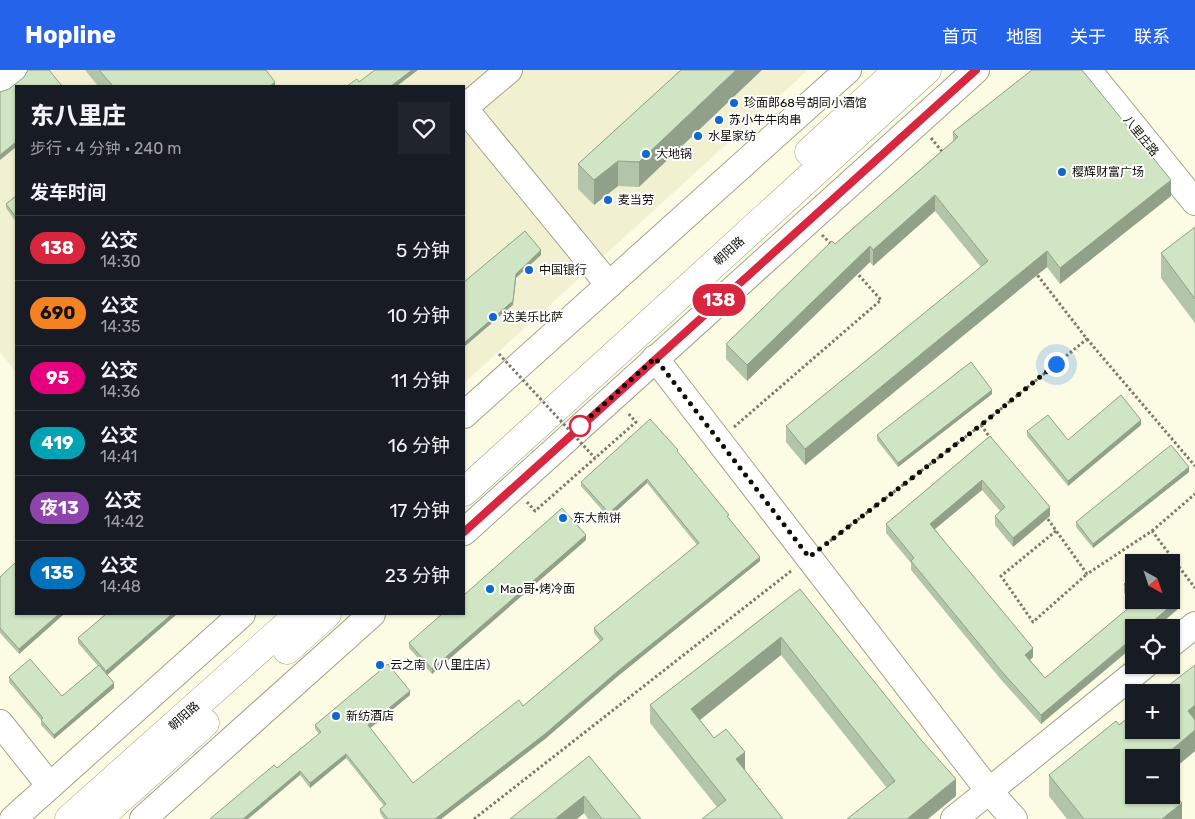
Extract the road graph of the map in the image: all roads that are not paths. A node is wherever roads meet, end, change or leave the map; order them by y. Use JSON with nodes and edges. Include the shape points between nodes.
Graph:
{"nodes":[{"id":1,"x":15,"y":70,"type":"edge"},
{"id":2,"x":509,"y":70,"type":"edge"},
{"id":3,"x":848,"y":70,"type":"edge"},
{"id":4,"x":898,"y":70,"type":"edge"},
{"id":5,"x":928,"y":70,"type":"edge"},
{"id":6,"x":976,"y":70,"type":"edge"},
{"id":7,"x":1088,"y":70,"type":"edge"},
{"id":8,"x":0,"y":82,"type":"edge"},
{"id":9,"x":468,"y":104,"type":"edge"},
{"id":10,"x":1195,"y":202,"type":"edge"},
{"id":11,"x":613,"y":280,"type":"junction"},
{"id":12,"x":655,"y":358,"type":"junction"},
{"id":13,"x":465,"y":414,"type":"edge"},
{"id":14,"x":465,"y":466,"type":"edge"},
{"id":15,"x":465,"y":491,"type":"edge"},
{"id":16,"x":465,"y":531,"type":"edge"},
{"id":17,"x":241,"y":615,"type":"edge"},
{"id":18,"x":298,"y":615,"type":"edge"},
{"id":19,"x":326,"y":615,"type":"edge"},
{"id":20,"x":371,"y":615,"type":"edge"},
{"id":21,"x":1195,"y":625,"type":"edge"},
{"id":22,"x":1180,"y":637,"type":"edge"},
{"id":23,"x":1134,"y":674,"type":"edge"},
{"id":24,"x":0,"y":723,"type":"edge"},
{"id":25,"x":50,"y":786,"type":"junction"},
{"id":26,"x":989,"y":791,"type":"junction"},
{"id":27,"x":13,"y":819,"type":"edge"},
{"id":28,"x":69,"y":819,"type":"edge"},
{"id":29,"x":98,"y":819,"type":"edge"},
{"id":30,"x":144,"y":819,"type":"edge"},
{"id":31,"x":954,"y":819,"type":"edge"},
{"id":32,"x":1014,"y":819,"type":"edge"}],
"edges":[{"from":1,"to":8,"type":"street"},
{"from":2,"to":9,"type":"street"},
{"from":3,"to":11,"type":"street"},
{"from":4,"to":14,"type":"highway","name":"朝阳路"},
{"from":5,"to":15,"type":"highway","name":"朝阳路"},
{"from":6,"to":12,"type":"street"},
{"from":7,"to":10,"type":"street","name":"八里庄路"},
{"from":9,"to":11,"type":"street"},
{"from":11,"to":13,"type":"street"},
{"from":12,"to":16,"type":"street"},
{"from":12,"to":26,"type":"street"},
{"from":17,"to":25,"type":"street"},
{"from":18,"to":28,"type":"highway","name":"朝阳路"},
{"from":19,"to":29,"type":"highway","name":"朝阳路"},
{"from":20,"to":30,"type":"street"},
{"from":21,"to":22,"type":"street"},
{"from":23,"to":26,"type":"street"},
{"from":24,"to":25,"type":"street"},
{"from":25,"to":27,"type":"street"},
{"from":26,"to":31,"type":"street"},
{"from":26,"to":32,"type":"street"}]}
